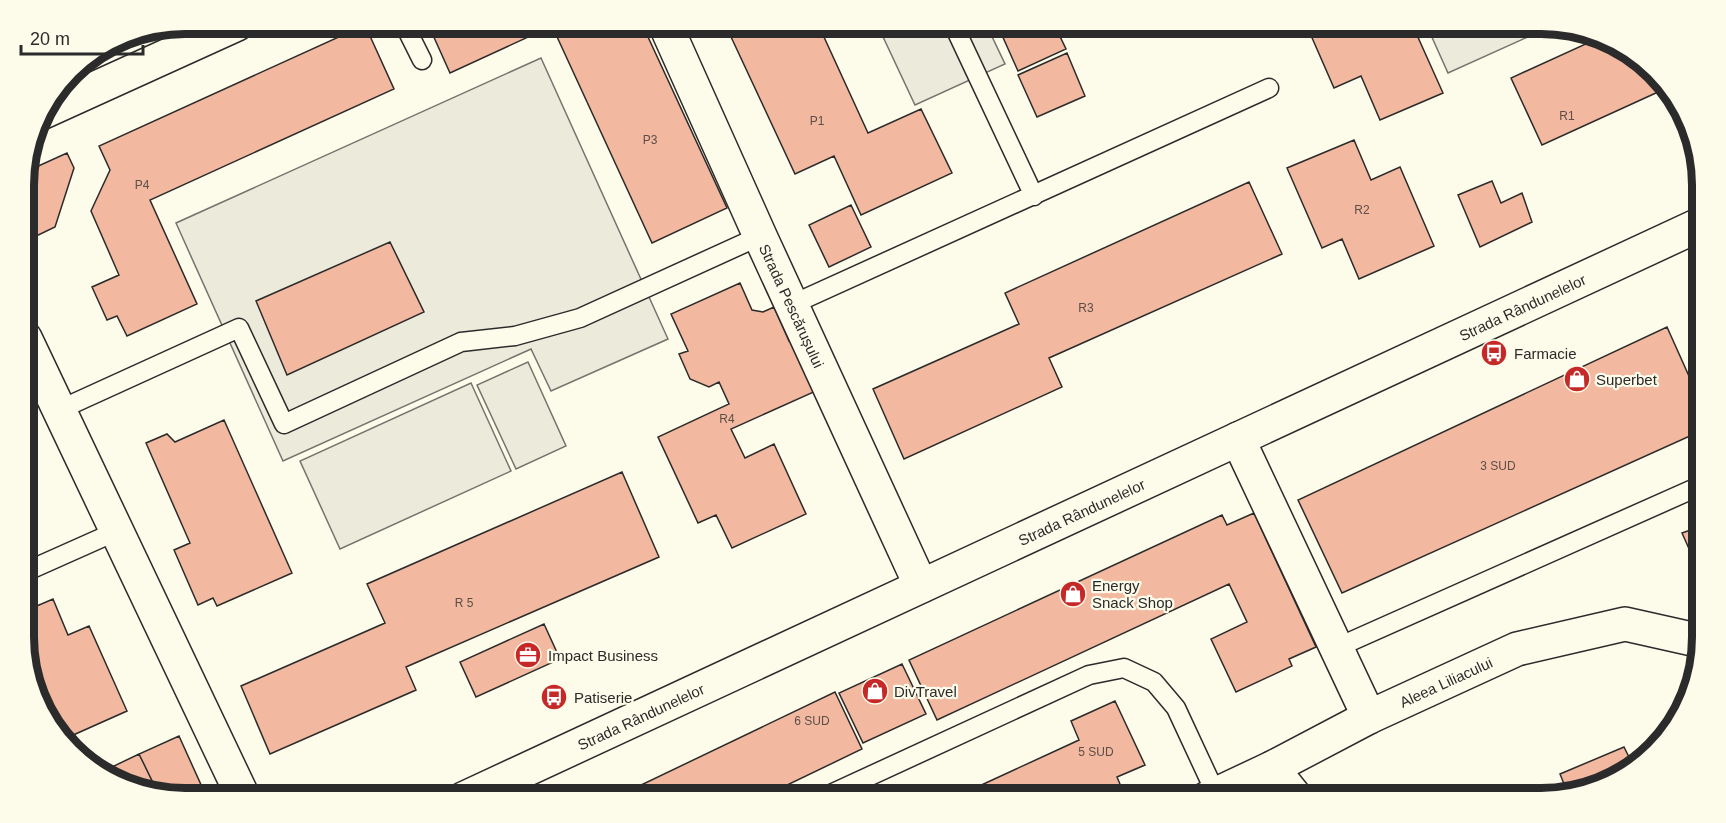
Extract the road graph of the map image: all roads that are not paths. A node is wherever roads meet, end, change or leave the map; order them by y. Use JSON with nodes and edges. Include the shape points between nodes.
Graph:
{"nodes":[{"id":1,"x":215,"y":34,"type":"edge"},
{"id":2,"x":409,"y":34,"type":"edge"},
{"id":3,"x":669,"y":34,"type":"edge"},
{"id":4,"x":958,"y":34,"type":"edge"},
{"id":5,"x":422,"y":60,"type":"dead end"},
{"id":6,"x":1269,"y":88,"type":"dead end"},
{"id":7,"x":58,"y":105,"type":"edge"},
{"id":8,"x":1034,"y":196,"type":"junction"},
{"id":9,"x":1692,"y":228,"type":"edge"},
{"id":10,"x":760,"y":236,"type":"junction"},
{"id":11,"x":791,"y":305,"type":"junction"},
{"id":12,"x":35,"y":358,"type":"edge"},
{"id":13,"x":59,"y":410,"type":"junction"},
{"id":14,"x":1238,"y":439,"type":"junction"},
{"id":15,"x":1692,"y":490,"type":"edge"},
{"id":16,"x":117,"y":531,"type":"junction"},
{"id":17,"x":34,"y":568,"type":"edge"},
{"id":18,"x":921,"y":586,"type":"junction"},
{"id":19,"x":1692,"y":639,"type":"edge"},
{"id":20,"x":1336,"y":648,"type":"junction"},
{"id":21,"x":1369,"y":717,"type":"junction"},
{"id":22,"x":1272,"y":768,"type":"junction"},
{"id":23,"x":239,"y":788,"type":"edge"},
{"id":24,"x":487,"y":788,"type":"edge"},
{"id":25,"x":844,"y":788,"type":"edge"},
{"id":26,"x":1208,"y":788,"type":"edge"},
{"id":27,"x":1228,"y":788,"type":"edge"},
{"id":28,"x":1288,"y":788,"type":"edge"}],
"edges":[{"from":1,"to":7,"type":"street"},
{"from":2,"to":5,"type":"lane"},
{"from":3,"to":10,"type":"street","name":"Strada Pescărușului"},
{"from":4,"to":8,"type":"lane"},
{"from":6,"to":8,"type":"lane"},
{"from":8,"to":11,"type":"lane"},
{"from":9,"to":14,"type":"street","name":"Strada Rândunelelor"},
{"from":10,"to":11,"type":"street","name":"Strada Pescărușului"},
{"from":10,"to":13,"type":"lane","via":[[580,318],[515,336],[461,342],[284,424],[239,328]]},
{"from":11,"to":18,"type":"street","name":"Strada Pescărușului"},
{"from":12,"to":13,"type":"street"},
{"from":13,"to":16,"type":"street"},
{"from":14,"to":18,"type":"street","name":"Strada Rândunelelor"},
{"from":14,"to":20,"type":"street"},
{"from":15,"to":20,"type":"lane"},
{"from":16,"to":17,"type":"lane"},
{"from":16,"to":23,"type":"street"},
{"from":18,"to":24,"type":"street","name":"Strada Rândunelelor"},
{"from":19,"to":21,"type":"street","name":"Aleea Liliacului","via":[[1625,624],[1517,649]]},
{"from":20,"to":21,"type":"street"},
{"from":21,"to":22,"type":"street","name":"Aleea Liliacului"},
{"from":22,"to":27,"type":"street","name":"Aleea Liliacului"},
{"from":22,"to":28,"type":"street"},
{"from":25,"to":26,"type":"lane","via":[[1089,675],[1124,668],[1154,682],[1176,708]]}]}
